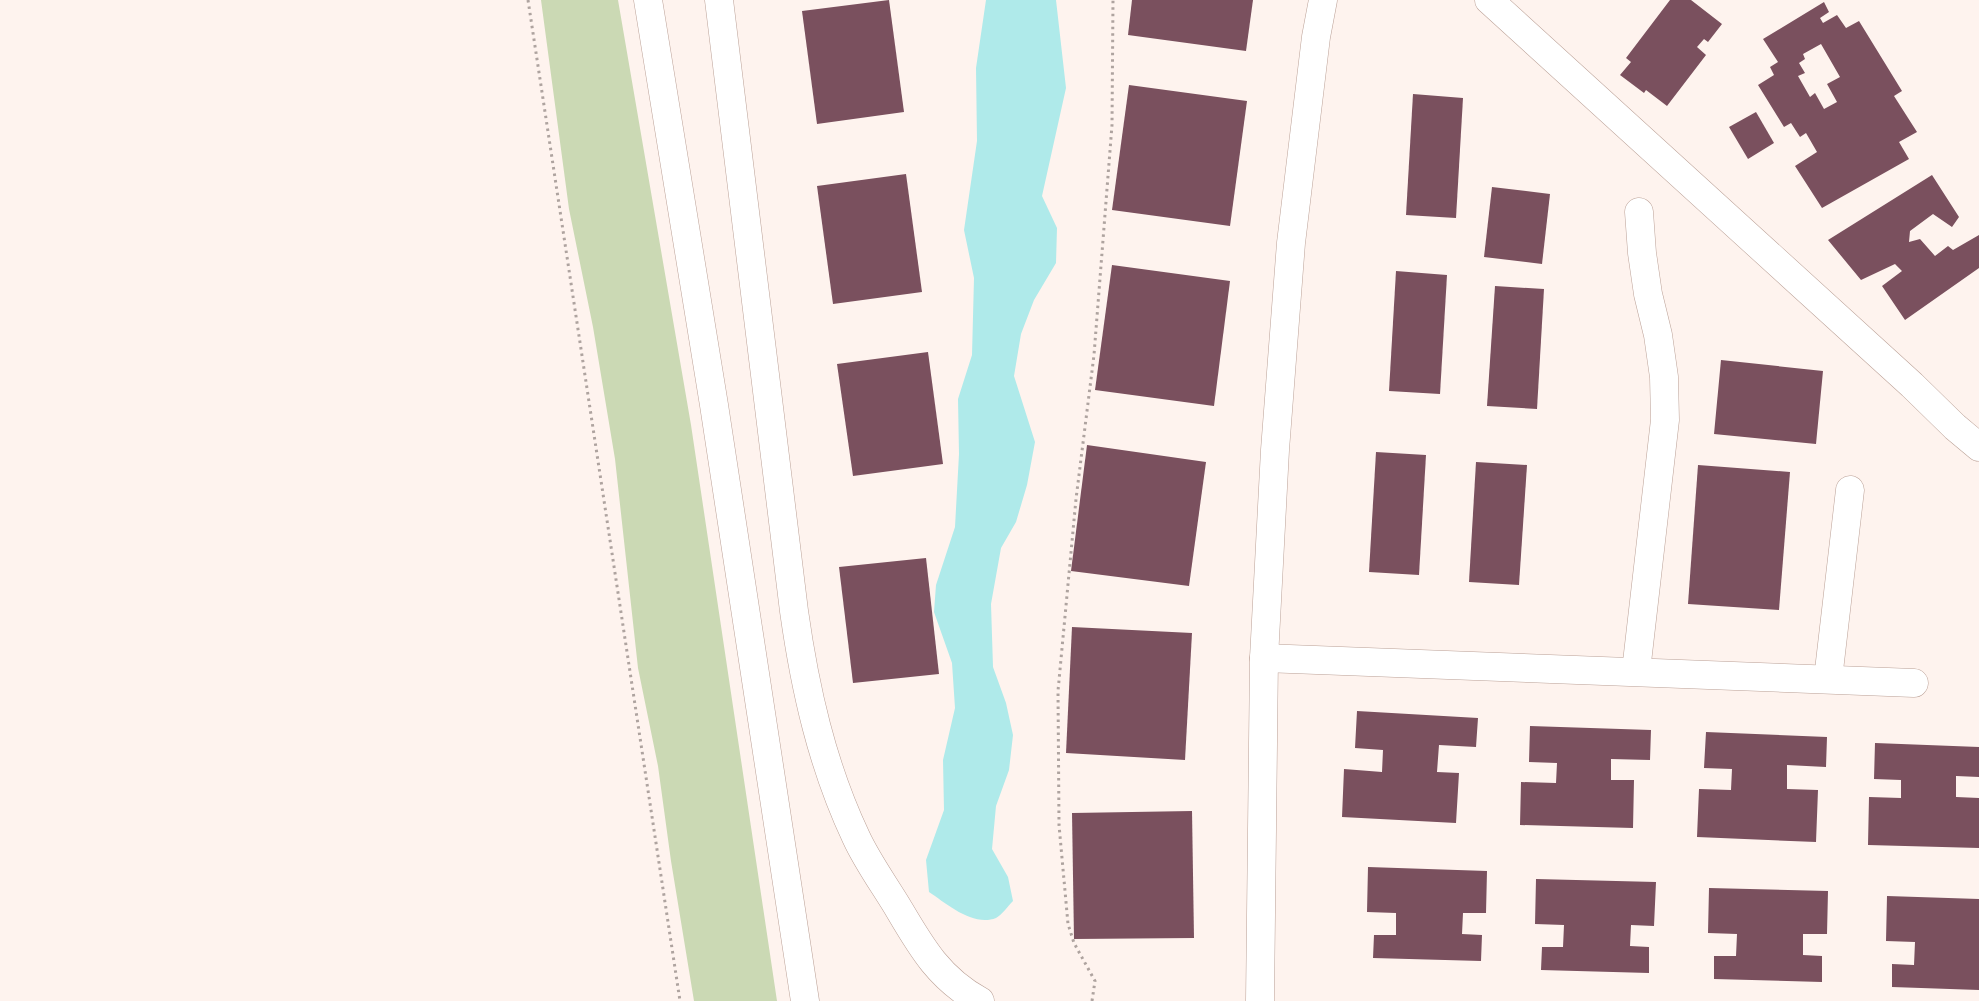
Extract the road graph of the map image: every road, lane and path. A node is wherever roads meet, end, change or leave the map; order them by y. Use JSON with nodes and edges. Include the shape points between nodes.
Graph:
{"nodes":[{"id":1,"x":528,"y":0,"type":"edge"},
{"id":2,"x":648,"y":0,"type":"edge"},
{"id":3,"x":719,"y":0,"type":"edge"},
{"id":4,"x":1113,"y":0,"type":"edge"},
{"id":5,"x":1323,"y":0,"type":"edge"},
{"id":6,"x":1489,"y":0,"type":"edge"},
{"id":7,"x":1639,"y":212,"type":"dead end"},
{"id":8,"x":1979,"y":446,"type":"edge"},
{"id":9,"x":1850,"y":490,"type":"dead end"},
{"id":10,"x":1264,"y":658,"type":"junction"},
{"id":11,"x":1636,"y":671,"type":"junction"},
{"id":12,"x":1828,"y":679,"type":"junction"},
{"id":13,"x":1914,"y":683,"type":"dead end"},
{"id":14,"x":680,"y":1001,"type":"edge"},
{"id":15,"x":805,"y":1001,"type":"edge"},
{"id":16,"x":980,"y":1001,"type":"edge"},
{"id":17,"x":1092,"y":1001,"type":"edge"},
{"id":18,"x":1260,"y":1001,"type":"edge"}],
"edges":[{"from":1,"to":14,"type":"path"},
{"from":2,"to":15,"type":"street"},
{"from":3,"to":16,"type":"street","via":[[794,611],[809,702],[834,787],[857,839],[936,966],[950,981]]},
{"from":4,"to":17,"type":"path","via":[[1112,125],[1094,355],[1076,499],[1058,691],[1059,825],[1068,924],[1074,943],[1095,981]]},
{"from":5,"to":10,"type":"street","via":[[1291,243],[1275,450]]},
{"from":6,"to":8,"type":"street"},
{"from":7,"to":11,"type":"street","via":[[1648,294],[1664,377],[1665,420]]},
{"from":9,"to":12,"type":"street"},
{"from":10,"to":11,"type":"street"},
{"from":10,"to":18,"type":"street"},
{"from":11,"to":12,"type":"street"},
{"from":12,"to":13,"type":"street"}]}
